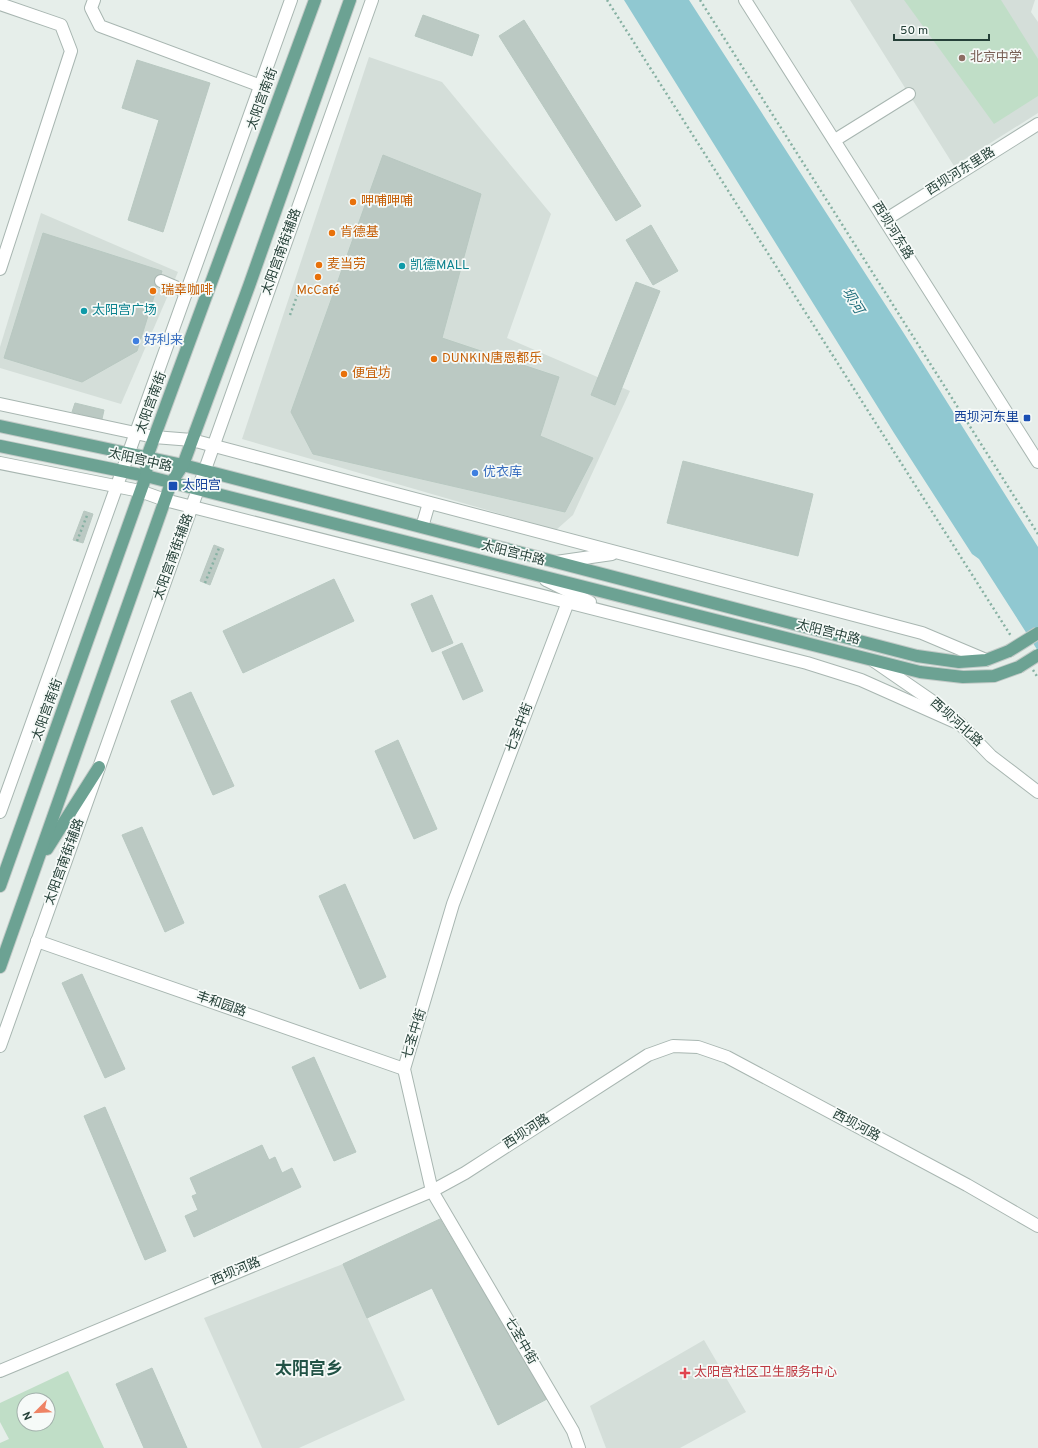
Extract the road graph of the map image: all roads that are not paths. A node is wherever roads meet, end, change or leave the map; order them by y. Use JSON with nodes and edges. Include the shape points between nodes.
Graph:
{"nodes":[{"id":1,"x":94,"y":0,"type":"edge"},
{"id":2,"x":291,"y":0,"type":"edge"},
{"id":3,"x":314,"y":0,"type":"edge"},
{"id":4,"x":350,"y":0,"type":"edge"},
{"id":5,"x":372,"y":0,"type":"edge"},
{"id":6,"x":745,"y":0,"type":"edge"},
{"id":7,"x":0,"y":4,"type":"edge"},
{"id":8,"x":261,"y":86,"type":"junction"},
{"id":9,"x":909,"y":94,"type":"dead end"},
{"id":10,"x":1038,"y":124,"type":"edge"},
{"id":11,"x":835,"y":140,"type":"junction"},
{"id":12,"x":885,"y":220,"type":"junction"},
{"id":13,"x":0,"y":269,"type":"edge"},
{"id":14,"x":162,"y":281,"type":"dead end"},
{"id":15,"x":187,"y":292,"type":"junction"},
{"id":16,"x":0,"y":404,"type":"edge"},
{"id":17,"x":0,"y":426,"type":"edge"},
{"id":18,"x":136,"y":434,"type":"junction"},
{"id":19,"x":154,"y":437,"type":"junction"},
{"id":20,"x":192,"y":440,"type":"junction"},
{"id":21,"x":0,"y":446,"type":"edge"},
{"id":22,"x":213,"y":446,"type":"junction"},
{"id":23,"x":129,"y":453,"type":"junction"},
{"id":24,"x":147,"y":456,"type":"junction"},
{"id":25,"x":1038,"y":462,"type":"edge"},
{"id":26,"x":0,"y":463,"type":"edge"},
{"id":27,"x":183,"y":465,"type":"junction"},
{"id":28,"x":204,"y":470,"type":"junction"},
{"id":29,"x":123,"y":471,"type":"junction"},
{"id":30,"x":146,"y":476,"type":"junction"},
{"id":31,"x":171,"y":482,"type":"junction"},
{"id":32,"x":117,"y":487,"type":"junction"},
{"id":33,"x":198,"y":489,"type":"junction"},
{"id":34,"x":140,"y":491,"type":"junction"},
{"id":35,"x":165,"y":500,"type":"junction"},
{"id":36,"x":429,"y":503,"type":"junction"},
{"id":37,"x":192,"y":506,"type":"junction"},
{"id":38,"x":422,"y":527,"type":"junction"},
{"id":39,"x":618,"y":553,"type":"junction"},
{"id":40,"x":556,"y":562,"type":"junction"},
{"id":41,"x":534,"y":574,"type":"junction"},
{"id":42,"x":568,"y":602,"type":"junction"},
{"id":43,"x":610,"y":613,"type":"junction"},
{"id":44,"x":1038,"y":633,"type":"edge"},
{"id":45,"x":1038,"y":655,"type":"edge"},
{"id":46,"x":871,"y":659,"type":"junction"},
{"id":47,"x":986,"y":660,"type":"junction"},
{"id":48,"x":960,"y":724,"type":"junction"},
{"id":49,"x":99,"y":767,"type":"junction"},
{"id":50,"x":1038,"y":792,"type":"edge"},
{"id":51,"x":0,"y":812,"type":"edge"},
{"id":52,"x":36,"y":867,"type":"junction"},
{"id":53,"x":0,"y":886,"type":"edge"},
{"id":54,"x":38,"y":941,"type":"junction"},
{"id":55,"x":0,"y":967,"type":"edge"},
{"id":56,"x":0,"y":1046,"type":"edge"},
{"id":57,"x":404,"y":1069,"type":"junction"},
{"id":58,"x":432,"y":1191,"type":"junction"},
{"id":59,"x":1038,"y":1226,"type":"edge"},
{"id":60,"x":0,"y":1371,"type":"edge"},
{"id":61,"x":579,"y":1448,"type":"edge"}],
"edges":[{"from":1,"to":8,"type":"street","via":[[91,8],[100,26]]},
{"from":2,"to":8,"type":"street","name":"太阳宫南街"},
{"from":3,"to":19,"type":"main road","name":"太阳宫南街"},
{"from":4,"to":20,"type":"main road"},
{"from":5,"to":22,"type":"street","name":"太阳宫南街辅路"},
{"from":6,"to":11,"type":"street","name":"西坝河东路"},
{"from":7,"to":13,"type":"street","via":[[61,25],[71,51]]},
{"from":8,"to":15,"type":"street","name":"太阳宫南街"},
{"from":9,"to":11,"type":"street"},
{"from":10,"to":12,"type":"street","name":"西坝河东里路"},
{"from":11,"to":12,"type":"street","name":"西坝河东路"},
{"from":12,"to":25,"type":"street","name":"西坝河东路"},
{"from":14,"to":15,"type":"street"},
{"from":15,"to":18,"type":"street","name":"太阳宫南街"},
{"from":16,"to":18,"type":"street","name":"太阳宫中路"},
{"from":17,"to":23,"type":"main road","name":"太阳宫中路"},
{"from":18,"to":19,"type":"street","name":"太阳宫中路"},
{"from":18,"to":23,"type":"street","name":"太阳宫南街"},
{"from":19,"to":20,"type":"street","name":"太阳宫中路"},
{"from":19,"to":24,"type":"main road","name":"太阳宫南街"},
{"from":20,"to":22,"type":"street","name":"太阳宫中路"},
{"from":20,"to":27,"type":"main road"},
{"from":21,"to":29,"type":"main road","name":"太阳宫中路"},
{"from":22,"to":28,"type":"street","name":"太阳宫南街辅路"},
{"from":22,"to":36,"type":"street","name":"太阳宫中路"},
{"from":23,"to":24,"type":"main road","name":"太阳宫中路"},
{"from":23,"to":29,"type":"street","name":"太阳宫南街"},
{"from":24,"to":27,"type":"main road","name":"太阳宫中路"},
{"from":24,"to":30,"type":"main road","name":"太阳宫南街"},
{"from":26,"to":32,"type":"street"},
{"from":27,"to":28,"type":"main road","name":"太阳宫中路"},
{"from":27,"to":31,"type":"main road"},
{"from":28,"to":33,"type":"street","name":"太阳宫南街辅路"},
{"from":28,"to":38,"type":"main road","name":"太阳宫中路"},
{"from":29,"to":30,"type":"main road","name":"太阳宫中路"},
{"from":29,"to":32,"type":"street","name":"太阳宫南街"},
{"from":30,"to":31,"type":"main road","name":"太阳宫中路"},
{"from":30,"to":34,"type":"main road","name":"太阳宫南街"},
{"from":31,"to":33,"type":"main road","name":"太阳宫中路"},
{"from":31,"to":35,"type":"main road"},
{"from":32,"to":34,"type":"street"},
{"from":32,"to":51,"type":"street","name":"太阳宫南街"},
{"from":33,"to":37,"type":"street","name":"太阳宫南街辅路"},
{"from":33,"to":41,"type":"main road","name":"太阳宫中路"},
{"from":34,"to":35,"type":"street"},
{"from":34,"to":53,"type":"main road","name":"太阳宫南街"},
{"from":35,"to":37,"type":"street"},
{"from":35,"to":52,"type":"main road"},
{"from":36,"to":38,"type":"street"},
{"from":36,"to":39,"type":"street","name":"太阳宫中路"},
{"from":37,"to":42,"type":"street"},
{"from":37,"to":49,"type":"street","name":"太阳宫南街辅路"},
{"from":38,"to":40,"type":"main road","name":"太阳宫中路"},
{"from":39,"to":40,"type":"street"},
{"from":39,"to":47,"type":"street","name":"太阳宫中路","via":[[922,634]]},
{"from":40,"to":47,"type":"main road","name":"太阳宫中路","via":[[917,656],[958,662]]},
{"from":41,"to":43,"type":"street"},
{"from":41,"to":46,"type":"main road","name":"太阳宫中路"},
{"from":42,"to":43,"type":"street"},
{"from":42,"to":57,"type":"street","name":"七圣中街","via":[[453,904]]},
{"from":43,"to":48,"type":"street","via":[[808,663],[861,680]]},
{"from":44,"to":47,"type":"main road","name":"太阳宫中路","bridge":true,"via":[[1009,651]]},
{"from":45,"to":46,"type":"main road","name":"太阳宫中路","bridge":true,"via":[[1024,666],[994,676],[963,677],[920,672]]},
{"from":46,"to":48,"type":"street","name":"西坝河北路","via":[[932,701]]},
{"from":48,"to":50,"type":"street","name":"西坝河北路","via":[[991,756]]},
{"from":49,"to":52,"type":"main road"},
{"from":49,"to":54,"type":"street","name":"太阳宫南街辅路"},
{"from":52,"to":55,"type":"main road"},
{"from":54,"to":56,"type":"street","name":"太阳宫南街辅路"},
{"from":54,"to":57,"type":"street","name":"丰和园路"},
{"from":57,"to":58,"type":"street","name":"七圣中街"},
{"from":58,"to":59,"type":"street","name":"西坝河路","via":[[648,1055],[672,1046],[698,1047],[727,1057]]},
{"from":58,"to":60,"type":"street","name":"西坝河路"},
{"from":58,"to":61,"type":"street","name":"七圣中街","via":[[572,1431]]}]}
